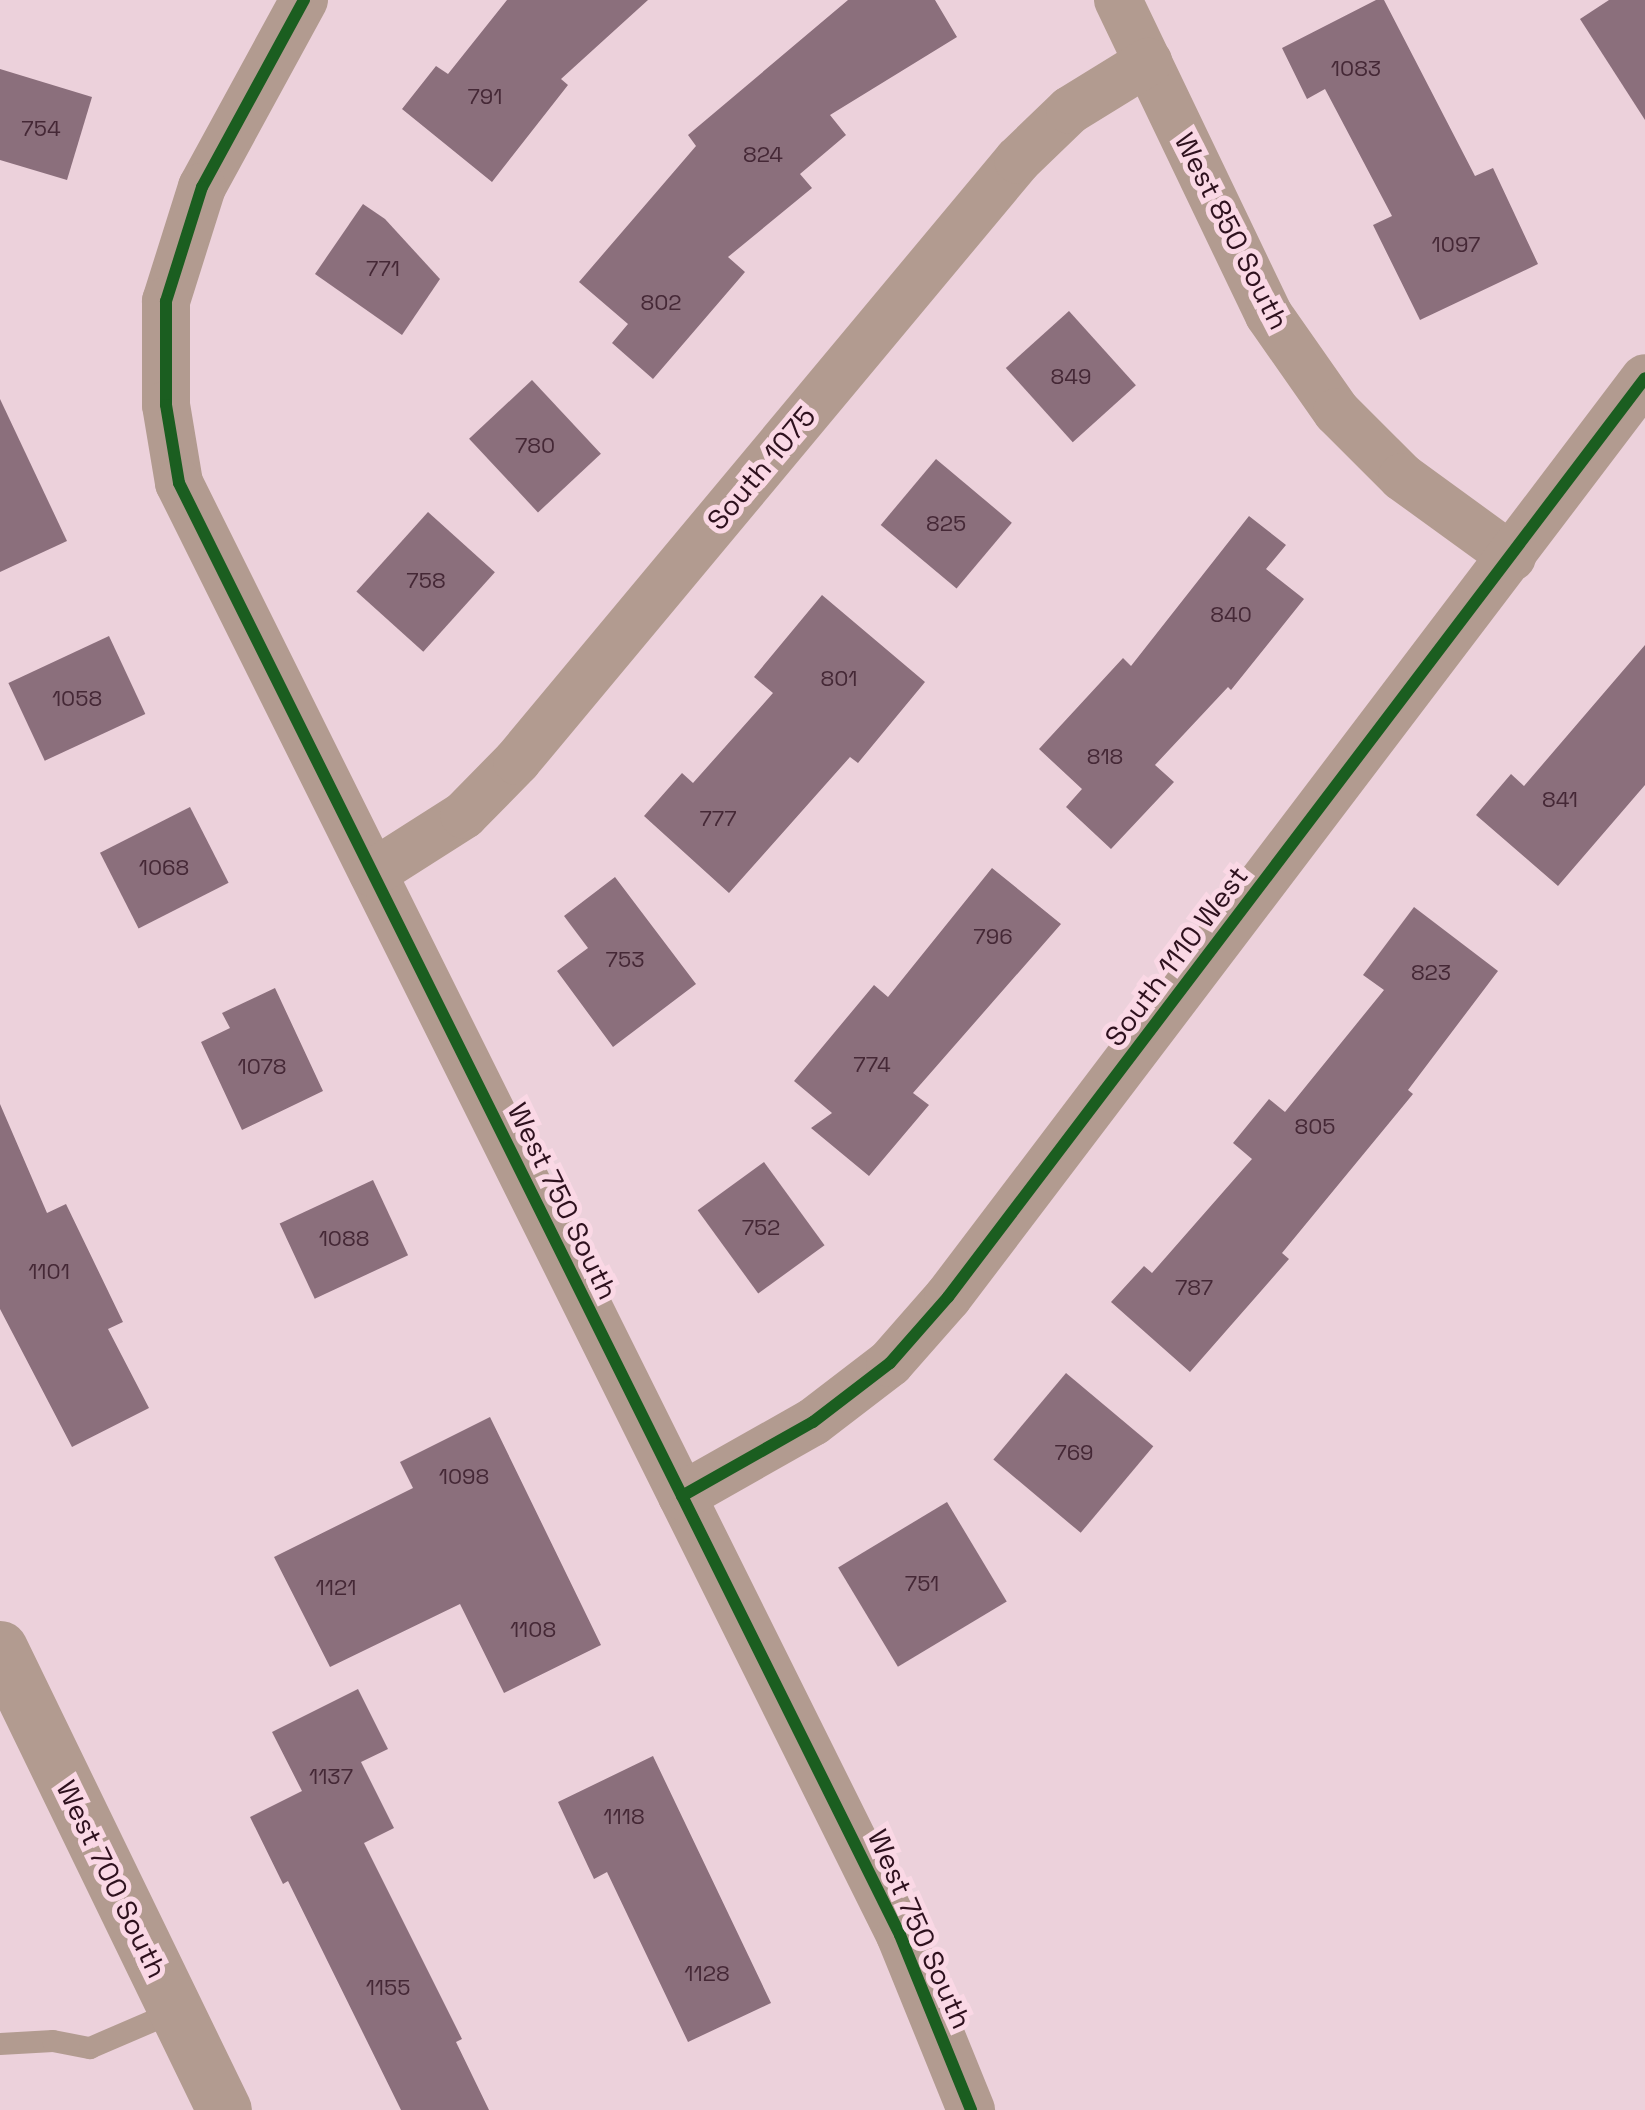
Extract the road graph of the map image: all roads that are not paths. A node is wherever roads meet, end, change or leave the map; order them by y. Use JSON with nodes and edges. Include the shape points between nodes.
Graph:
{"nodes":[{"id":1,"x":304,"y":0,"type":"edge"},
{"id":2,"x":1118,"y":0,"type":"edge"},
{"id":3,"x":1148,"y":62,"type":"junction"},
{"id":4,"x":1645,"y":378,"type":"edge"},
{"id":5,"x":1512,"y":557,"type":"junction"},
{"id":6,"x":373,"y":873,"type":"junction"},
{"id":7,"x":682,"y":1496,"type":"junction"},
{"id":8,"x":0,"y":1648,"type":"edge"},
{"id":9,"x":176,"y":2011,"type":"junction"},
{"id":10,"x":0,"y":2044,"type":"edge"},
{"id":11,"x":224,"y":2110,"type":"edge"},
{"id":12,"x":972,"y":2110,"type":"edge"}],
"edges":[{"from":1,"to":6,"type":"street","name":"West 750 South","via":[[202,187],[166,301],[166,405],[180,483]]},
{"from":2,"to":3,"type":"street","name":"West 850 South"},
{"from":3,"to":5,"type":"street","name":"West 850 South","via":[[1269,315],[1337,412],[1402,476]]},
{"from":3,"to":6,"type":"street","name":"South 1075","via":[[1070,110],[1018,160],[518,761],[464,815]]},
{"from":4,"to":5,"type":"street","name":"South 1110 West"},
{"from":5,"to":7,"type":"street","name":"South 1110 West","via":[[890,1363],[813,1422]]},
{"from":6,"to":7,"type":"street","name":"West 750 South"},
{"from":7,"to":12,"type":"street","name":"West 750 South","via":[[900,1935]]},
{"from":8,"to":9,"type":"street","name":"West 700 South"},
{"from":9,"to":10,"type":"lane","via":[[90,2048],[53,2041]]},
{"from":9,"to":11,"type":"street","name":"West 700 South"}]}
